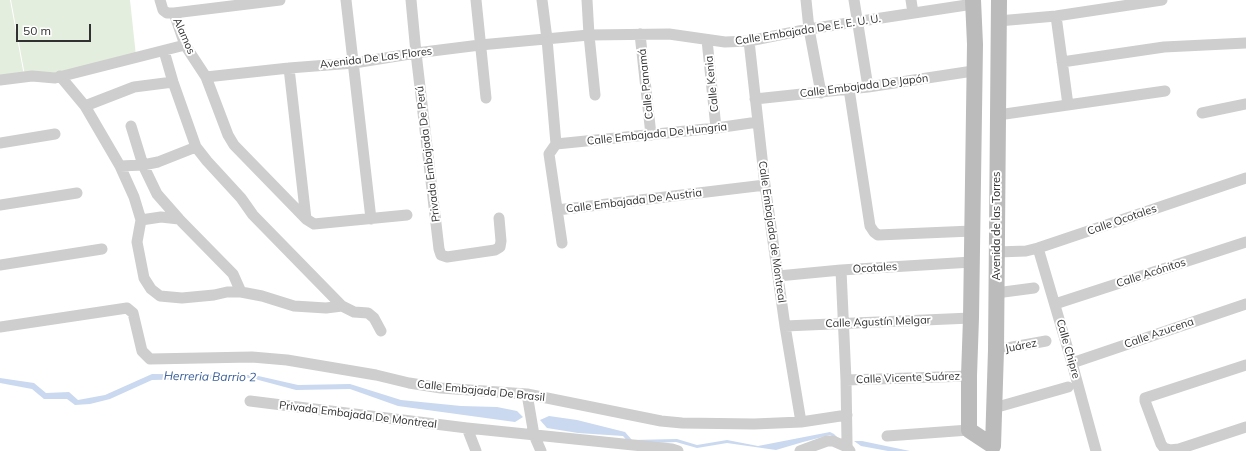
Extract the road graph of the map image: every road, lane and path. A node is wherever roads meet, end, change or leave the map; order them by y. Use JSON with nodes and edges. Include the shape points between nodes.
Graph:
{"nodes":[{"id":1,"x":160,"y":0,"type":"edge"},
{"id":2,"x":280,"y":0,"type":"edge"},
{"id":3,"x":346,"y":0,"type":"edge"},
{"id":4,"x":411,"y":0,"type":"edge"},
{"id":5,"x":476,"y":0,"type":"edge"},
{"id":6,"x":542,"y":0,"type":"edge"},
{"id":7,"x":587,"y":0,"type":"edge"},
{"id":8,"x":806,"y":0,"type":"edge"},
{"id":9,"x":854,"y":0,"type":"edge"},
{"id":10,"x":911,"y":0,"type":"edge"},
{"id":11,"x":999,"y":0,"type":"edge"},
{"id":12,"x":1162,"y":0,"type":"edge"},
{"id":13,"x":973,"y":2,"type":"edge"},
{"id":14,"x":219,"y":4,"type":"edge"},
{"id":15,"x":174,"y":13,"type":"junction"},
{"id":16,"x":913,"y":13,"type":"junction"},
{"id":17,"x":1056,"y":16,"type":"junction"},
{"id":18,"x":998,"y":22,"type":"junction"},
{"id":19,"x":858,"y":23,"type":"junction"},
{"id":20,"x":809,"y":29,"type":"junction"},
{"id":21,"x":640,"y":34,"type":"junction"},
{"id":22,"x":589,"y":36,"type":"junction"},
{"id":23,"x":547,"y":39,"type":"junction"},
{"id":24,"x":707,"y":40,"type":"junction"},
{"id":25,"x":749,"y":41,"type":"junction"},
{"id":26,"x":1246,"y":43,"type":"edge"},
{"id":27,"x":974,"y":44,"type":"junction"},
{"id":28,"x":998,"y":44,"type":"junction"},
{"id":29,"x":185,"y":45,"type":"junction"},
{"id":30,"x":480,"y":45,"type":"junction"},
{"id":31,"x":164,"y":51,"type":"junction"},
{"id":32,"x":416,"y":53,"type":"junction"},
{"id":33,"x":1062,"y":62,"type":"junction"},
{"id":34,"x":354,"y":63,"type":"junction"},
{"id":35,"x":289,"y":68,"type":"junction"},
{"id":36,"x":973,"y":71,"type":"junction"},
{"id":37,"x":60,"y":76,"type":"junction"},
{"id":38,"x":206,"y":77,"type":"junction"},
{"id":39,"x":0,"y":80,"type":"edge"},
{"id":40,"x":173,"y":82,"type":"junction"},
{"id":41,"x":868,"y":87,"type":"junction"},
{"id":42,"x":849,"y":90,"type":"junction"},
{"id":43,"x":1165,"y":91,"type":"dead end"},
{"id":44,"x":821,"y":92,"type":"junction"},
{"id":45,"x":595,"y":95,"type":"dead end"},
{"id":46,"x":486,"y":98,"type":"dead end"},
{"id":47,"x":755,"y":99,"type":"junction"},
{"id":48,"x":1246,"y":104,"type":"edge"},
{"id":49,"x":1068,"y":105,"type":"junction"},
{"id":50,"x":85,"y":106,"type":"junction"},
{"id":51,"x":1202,"y":113,"type":"dead end"},
{"id":52,"x":998,"y":115,"type":"junction"},
{"id":53,"x":758,"y":122,"type":"junction"},
{"id":54,"x":131,"y":126,"type":"dead end"},
{"id":55,"x":716,"y":128,"type":"junction"},
{"id":56,"x":56,"y":134,"type":"dead end"},
{"id":57,"x":651,"y":135,"type":"junction"},
{"id":58,"x":0,"y":143,"type":"edge"},
{"id":59,"x":556,"y":144,"type":"junction"},
{"id":60,"x":196,"y":147,"type":"junction"},
{"id":61,"x":142,"y":165,"type":"junction"},
{"id":62,"x":120,"y":166,"type":"junction"},
{"id":63,"x":1246,"y":178,"type":"edge"},
{"id":64,"x":765,"y":184,"type":"junction"},
{"id":65,"x":77,"y":193,"type":"dead end"},
{"id":66,"x":0,"y":205,"type":"edge"},
{"id":67,"x":557,"y":210,"type":"junction"},
{"id":68,"x":408,"y":216,"type":"dead end"},
{"id":69,"x":499,"y":218,"type":"dead end"},
{"id":70,"x":179,"y":219,"type":"junction"},
{"id":71,"x":306,"y":219,"type":"junction"},
{"id":72,"x":371,"y":219,"type":"junction"},
{"id":73,"x":141,"y":220,"type":"junction"},
{"id":74,"x":972,"y":231,"type":"junction"},
{"id":75,"x":1246,"y":242,"type":"edge"},
{"id":76,"x":562,"y":243,"type":"dead end"},
{"id":77,"x":1038,"y":248,"type":"junction"},
{"id":78,"x":102,"y":249,"type":"dead end"},
{"id":79,"x":997,"y":252,"type":"junction"},
{"id":80,"x":972,"y":262,"type":"junction"},
{"id":81,"x":0,"y":265,"type":"edge"},
{"id":82,"x":841,"y":270,"type":"junction"},
{"id":83,"x":778,"y":276,"type":"junction"},
{"id":84,"x":1034,"y":288,"type":"dead end"},
{"id":85,"x":242,"y":292,"type":"junction"},
{"id":86,"x":996,"y":293,"type":"junction"},
{"id":87,"x":1055,"y":304,"type":"junction"},
{"id":88,"x":1246,"y":304,"type":"edge"},
{"id":89,"x":342,"y":306,"type":"junction"},
{"id":90,"x":971,"y":318,"type":"junction"},
{"id":91,"x":844,"y":324,"type":"junction"},
{"id":92,"x":785,"y":326,"type":"junction"},
{"id":93,"x":0,"y":327,"type":"edge"},
{"id":94,"x":381,"y":331,"type":"dead end"},
{"id":95,"x":1046,"y":341,"type":"dead end"},
{"id":96,"x":996,"y":350,"type":"junction"},
{"id":97,"x":1072,"y":363,"type":"junction"},
{"id":98,"x":1246,"y":365,"type":"edge"},
{"id":99,"x":969,"y":376,"type":"junction"},
{"id":100,"x":846,"y":380,"type":"junction"},
{"id":101,"x":1068,"y":387,"type":"dead end"},
{"id":102,"x":527,"y":394,"type":"junction"},
{"id":103,"x":250,"y":402,"type":"dead end"},
{"id":104,"x":994,"y":408,"type":"junction"},
{"id":105,"x":847,"y":415,"type":"junction"},
{"id":106,"x":801,"y":422,"type":"junction"},
{"id":107,"x":1246,"y":427,"type":"edge"},
{"id":108,"x":467,"y":428,"type":"junction"},
{"id":109,"x":969,"y":430,"type":"junction"},
{"id":110,"x":534,"y":435,"type":"junction"},
{"id":111,"x":887,"y":436,"type":"dead end"},
{"id":112,"x":848,"y":444,"type":"edge"},
{"id":113,"x":607,"y":447,"type":"edge"},
{"id":114,"x":993,"y":448,"type":"edge"},
{"id":115,"x":677,"y":450,"type":"edge"},
{"id":116,"x":476,"y":451,"type":"edge"},
{"id":117,"x":541,"y":451,"type":"edge"},
{"id":118,"x":800,"y":451,"type":"edge"},
{"id":119,"x":1096,"y":451,"type":"edge"}],
"edges":[{"from":1,"to":15,"type":"street","name":"Alamos","via":[[163,10]]},
{"from":2,"to":14,"type":"street"},
{"from":3,"to":34,"type":"street"},
{"from":4,"to":32,"type":"street","name":"Privada Embajada De Perú"},
{"from":5,"to":30,"type":"street"},
{"from":6,"to":23,"type":"street","name":"Calle Embajada De Austria"},
{"from":7,"to":22,"type":"street"},
{"from":8,"to":20,"type":"street"},
{"from":9,"to":19,"type":"street"},
{"from":10,"to":16,"type":"street"},
{"from":11,"to":18,"type":"main road","name":"Avenida de las Torres"},
{"from":12,"to":17,"type":"street"},
{"from":13,"to":16,"type":"street","name":"Calle Embajada De E. E. U. U."},
{"from":13,"to":27,"type":"main road"},
{"from":14,"to":15,"type":"street"},
{"from":15,"to":29,"type":"street","name":"Alamos"},
{"from":16,"to":19,"type":"street","name":"Calle Embajada De E. E. U. U."},
{"from":17,"to":18,"type":"street"},
{"from":17,"to":33,"type":"street"},
{"from":18,"to":28,"type":"main road","name":"Avenida de las Torres"},
{"from":19,"to":20,"type":"street","name":"Calle Embajada De E. E. U. U."},
{"from":19,"to":41,"type":"street"},
{"from":20,"to":25,"type":"street","name":"Calle Embajada De E. E. U. U."},
{"from":20,"to":44,"type":"street"},
{"from":21,"to":22,"type":"street","name":"Calle Embajada De E. E. U. U."},
{"from":21,"to":24,"type":"street","name":"Calle Embajada De E. E. U. U.","via":[[670,34]]},
{"from":21,"to":57,"type":"street","name":"Calle Panamá"},
{"from":22,"to":23,"type":"street","name":"Calle Embajada De E. E. U. U."},
{"from":22,"to":45,"type":"street"},
{"from":23,"to":30,"type":"street","name":"Avenida De Las Flores"},
{"from":23,"to":59,"type":"street","name":"Calle Embajada De Austria"},
{"from":24,"to":25,"type":"street","name":"Calle Embajada De E. E. U. U."},
{"from":24,"to":55,"type":"street","name":"Calle Kenia"},
{"from":25,"to":47,"type":"street","name":"Calle Embajada de Montreal"},
{"from":26,"to":33,"type":"street","via":[[1164,47]]},
{"from":27,"to":28,"type":"main road"},
{"from":27,"to":36,"type":"main road"},
{"from":28,"to":52,"type":"main road","name":"Avenida de las Torres"},
{"from":29,"to":31,"type":"street"},
{"from":29,"to":38,"type":"street","name":"Alamos"},
{"from":30,"to":32,"type":"street","name":"Avenida De Las Flores"},
{"from":30,"to":46,"type":"street"},
{"from":31,"to":37,"type":"street"},
{"from":31,"to":40,"type":"street"},
{"from":32,"to":34,"type":"street","name":"Avenida De Las Flores"},
{"from":32,"to":69,"type":"street","name":"Privada Embajada De Perú","via":[[441,255],[447,257],[495,250],[500,247]]},
{"from":33,"to":49,"type":"street"},
{"from":34,"to":35,"type":"street","name":"Avenida De Las Flores"},
{"from":34,"to":72,"type":"street"},
{"from":35,"to":38,"type":"street","name":"Avenida De Las Flores"},
{"from":35,"to":71,"type":"street"},
{"from":36,"to":41,"type":"street","name":"Calle Embajada De Japón"},
{"from":36,"to":74,"type":"main road"},
{"from":37,"to":39,"type":"street"},
{"from":37,"to":50,"type":"street"},
{"from":38,"to":71,"type":"street","name":"Alamos","via":[[234,145]]},
{"from":40,"to":50,"type":"street","via":[[134,87]]},
{"from":40,"to":60,"type":"street"},
{"from":41,"to":42,"type":"street","name":"Calle Embajada De Japón"},
{"from":42,"to":44,"type":"street","name":"Calle Embajada De Japón"},
{"from":42,"to":74,"type":"street","via":[[870,226],[874,232],[878,235]]},
{"from":43,"to":49,"type":"street"},
{"from":44,"to":47,"type":"street","name":"Calle Embajada De Japón"},
{"from":47,"to":53,"type":"street","name":"Calle Embajada de Montreal"},
{"from":48,"to":51,"type":"street"},
{"from":49,"to":52,"type":"street"},
{"from":50,"to":62,"type":"street"},
{"from":52,"to":79,"type":"main road","name":"Avenida de las Torres"},
{"from":53,"to":55,"type":"street","name":"Calle Embajada De Hungria"},
{"from":53,"to":64,"type":"street","name":"Calle Embajada de Montreal"},
{"from":54,"to":61,"type":"street"},
{"from":55,"to":57,"type":"street","name":"Calle Embajada De Hungria"},
{"from":56,"to":58,"type":"street"},
{"from":57,"to":59,"type":"street","name":"Calle Embajada De Hungria"},
{"from":59,"to":67,"type":"street","name":"Calle Embajada De Austria","via":[[549,154]]},
{"from":60,"to":61,"type":"street","via":[[158,162]]},
{"from":60,"to":89,"type":"street","via":[[253,215]]},
{"from":61,"to":62,"type":"street"},
{"from":61,"to":70,"type":"street","via":[[157,194]]},
{"from":62,"to":73,"type":"street"},
{"from":63,"to":77,"type":"street","name":"Calle Ocotales"},
{"from":64,"to":67,"type":"street","name":"Calle Embajada De Austria"},
{"from":64,"to":83,"type":"street","name":"Calle Embajada de Montreal"},
{"from":65,"to":66,"type":"street"},
{"from":67,"to":76,"type":"street"},
{"from":68,"to":72,"type":"street"},
{"from":70,"to":73,"type":"street","via":[[161,217]]},
{"from":70,"to":85,"type":"street","via":[[233,274]]},
{"from":71,"to":72,"type":"street","via":[[314,224]]},
{"from":73,"to":85,"type":"street","via":[[137,242],[144,278],[151,289],[160,296],[182,298]]},
{"from":74,"to":80,"type":"main road"},
{"from":75,"to":87,"type":"street","name":"Calle Acónitos"},
{"from":77,"to":79,"type":"street","name":"Calle Ocotales"},
{"from":77,"to":87,"type":"street","name":"Calle Chipre"},
{"from":78,"to":81,"type":"street"},
{"from":79,"to":86,"type":"main road","name":"Avenida de las Torres"},
{"from":80,"to":82,"type":"street","name":"Ocotales"},
{"from":80,"to":90,"type":"main road"},
{"from":82,"to":83,"type":"street","name":"Ocotales"},
{"from":82,"to":91,"type":"street"},
{"from":83,"to":92,"type":"street","name":"Calle Embajada de Montreal"},
{"from":84,"to":86,"type":"street"},
{"from":85,"to":89,"type":"street","via":[[294,306]]},
{"from":86,"to":96,"type":"main road","name":"Avenida de las Torres"},
{"from":87,"to":97,"type":"street","name":"Calle Chipre"},
{"from":88,"to":97,"type":"street","name":"Calle Azucena"},
{"from":89,"to":94,"type":"street","via":[[354,312],[368,313]]},
{"from":90,"to":91,"type":"street","name":"Calle Agustín Melgar"},
{"from":90,"to":99,"type":"main road"},
{"from":91,"to":92,"type":"street","name":"Calle Agustín Melgar"},
{"from":91,"to":100,"type":"street"},
{"from":92,"to":106,"type":"street","name":"Calle Embajada de Montreal"},
{"from":93,"to":102,"type":"street","name":"Calle Embajada De Brasil","via":[[127,308],[133,313],[142,351],[150,359],[252,357],[287,360],[376,375],[409,384]]},
{"from":95,"to":96,"type":"street","name":"Juárez"},
{"from":96,"to":104,"type":"main road","name":"Avenida de las Torres"},
{"from":97,"to":119,"type":"street","name":"Calle Chipre"},
{"from":98,"to":107,"type":"street","via":[[1145,398],[1161,444],[1170,450]]},
{"from":99,"to":100,"type":"street","name":"Calle Vicente Suárez"},
{"from":99,"to":109,"type":"main road"},
{"from":100,"to":105,"type":"street"},
{"from":101,"to":104,"type":"street"},
{"from":102,"to":106,"type":"street","name":"Calle Embajada De Brasil","via":[[675,423]]},
{"from":102,"to":110,"type":"street"},
{"from":103,"to":108,"type":"street","name":"Privada Embajada De Montreal"},
{"from":104,"to":114,"type":"main road","name":"Avenida de las Torres"},
{"from":105,"to":106,"type":"street","name":"Calle Embajada De Brasil"},
{"from":105,"to":112,"type":"street"},
{"from":108,"to":110,"type":"street"},
{"from":108,"to":116,"type":"street"},
{"from":109,"to":111,"type":"street"},
{"from":109,"to":114,"type":"main road"},
{"from":110,"to":113,"type":"street"},
{"from":110,"to":117,"type":"street"},
{"from":112,"to":118,"type":"street","via":[[828,441]]},
{"from":113,"to":115,"type":"street"}]}
